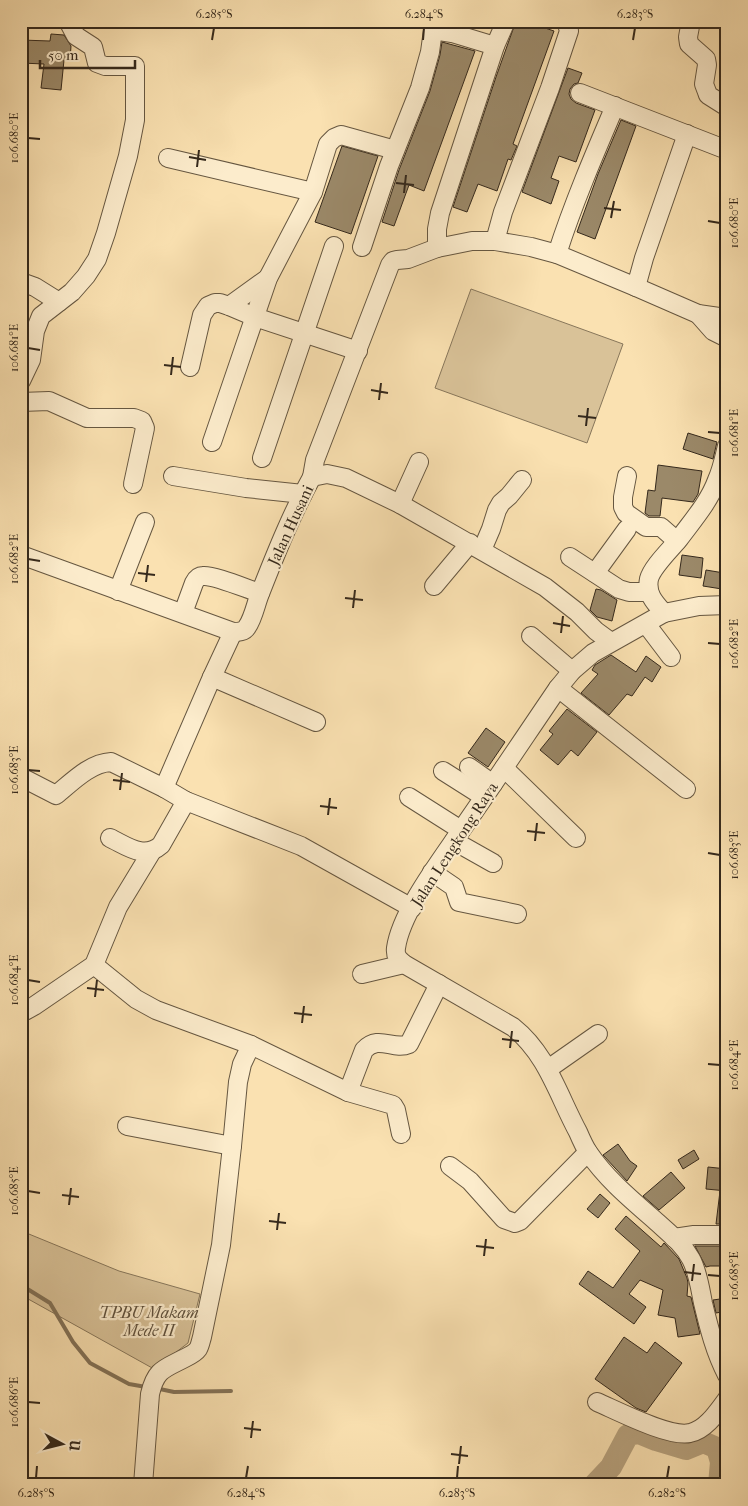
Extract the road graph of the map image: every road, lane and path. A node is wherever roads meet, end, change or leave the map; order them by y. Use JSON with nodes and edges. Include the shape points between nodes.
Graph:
{"nodes":[{"id":1,"x":68,"y":21,"type":"edge"},
{"id":2,"x":506,"y":21,"type":"edge"},
{"id":3,"x":564,"y":21,"type":"edge"},
{"id":4,"x":691,"y":21,"type":"edge"},
{"id":5,"x":495,"y":46,"type":"junction"},
{"id":6,"x":580,"y":93,"type":"dead end"},
{"id":7,"x":615,"y":106,"type":"junction"},
{"id":8,"x":727,"y":107,"type":"edge"},
{"id":9,"x":687,"y":134,"type":"junction"},
{"id":10,"x":395,"y":150,"type":"junction"},
{"id":11,"x":727,"y":150,"type":"edge"},
{"id":12,"x":168,"y":158,"type":"dead end"},
{"id":13,"x":313,"y":192,"type":"junction"},
{"id":14,"x":495,"y":241,"type":"junction"},
{"id":15,"x":334,"y":246,"type":"dead end"},
{"id":16,"x":362,"y":247,"type":"dead end"},
{"id":17,"x":437,"y":248,"type":"junction"},
{"id":18,"x":557,"y":254,"type":"junction"},
{"id":19,"x":268,"y":278,"type":"junction"},
{"id":20,"x":21,"y":282,"type":"edge"},
{"id":21,"x":636,"y":287,"type":"junction"},
{"id":22,"x":59,"y":302,"type":"junction"},
{"id":23,"x":230,"y":306,"type":"junction"},
{"id":24,"x":698,"y":314,"type":"junction"},
{"id":25,"x":255,"y":317,"type":"junction"},
{"id":26,"x":727,"y":320,"type":"edge"},
{"id":27,"x":304,"y":332,"type":"junction"},
{"id":28,"x":727,"y":338,"type":"edge"},
{"id":29,"x":358,"y":351,"type":"junction"},
{"id":30,"x":190,"y":367,"type":"dead end"},
{"id":31,"x":21,"y":381,"type":"edge"},
{"id":32,"x":21,"y":402,"type":"edge"},
{"id":33,"x":212,"y":442,"type":"dead end"},
{"id":34,"x":727,"y":446,"type":"edge"},
{"id":35,"x":262,"y":458,"type":"dead end"},
{"id":36,"x":420,"y":462,"type":"dead end"},
{"id":37,"x":174,"y":476,"type":"dead end"},
{"id":38,"x":627,"y":476,"type":"dead end"},
{"id":39,"x":312,"y":477,"type":"junction"},
{"id":40,"x":522,"y":480,"type":"dead end"},
{"id":41,"x":133,"y":484,"type":"dead end"},
{"id":42,"x":720,"y":490,"type":"edge"},
{"id":43,"x":303,"y":494,"type":"junction"},
{"id":44,"x":400,"y":504,"type":"junction"},
{"id":45,"x":145,"y":522,"type":"dead end"},
{"id":46,"x":627,"y":529,"type":"dead end"},
{"id":47,"x":677,"y":541,"type":"junction"},
{"id":48,"x":476,"y":547,"type":"junction"},
{"id":49,"x":21,"y":555,"type":"edge"},
{"id":50,"x":570,"y":558,"type":"dead end"},
{"id":51,"x":595,"y":573,"type":"junction"},
{"id":52,"x":434,"y":586,"type":"dead end"},
{"id":53,"x":118,"y":591,"type":"junction"},
{"id":54,"x":649,"y":592,"type":"junction"},
{"id":55,"x":260,"y":593,"type":"junction"},
{"id":56,"x":727,"y":604,"type":"edge"},
{"id":57,"x":183,"y":614,"type":"junction"},
{"id":58,"x":664,"y":614,"type":"junction"},
{"id":59,"x":646,"y":624,"type":"junction"},
{"id":60,"x":596,"y":631,"type":"junction"},
{"id":61,"x":233,"y":632,"type":"junction"},
{"id":62,"x":530,"y":636,"type":"dead end"},
{"id":63,"x":611,"y":642,"type":"junction"},
{"id":64,"x":593,"y":653,"type":"junction"},
{"id":65,"x":671,"y":657,"type":"dead end"},
{"id":66,"x":572,"y":671,"type":"junction"},
{"id":67,"x":212,"y":677,"type":"junction"},
{"id":68,"x":558,"y":688,"type":"junction"},
{"id":69,"x":316,"y":722,"type":"dead end"},
{"id":70,"x":469,"y":767,"type":"dead end"},
{"id":71,"x":504,"y":768,"type":"junction"},
{"id":72,"x":443,"y":771,"type":"dead end"},
{"id":73,"x":21,"y":777,"type":"edge"},
{"id":74,"x":164,"y":788,"type":"junction"},
{"id":75,"x":686,"y":789,"type":"dead end"},
{"id":76,"x":488,"y":791,"type":"junction"},
{"id":77,"x":409,"y":797,"type":"dead end"},
{"id":78,"x":186,"y":801,"type":"junction"},
{"id":79,"x":458,"y":835,"type":"junction"},
{"id":80,"x":110,"y":838,"type":"dead end"},
{"id":81,"x":576,"y":838,"type":"dead end"},
{"id":82,"x":152,"y":851,"type":"junction"},
{"id":83,"x":493,"y":863,"type":"dead end"},
{"id":84,"x":432,"y":872,"type":"junction"},
{"id":85,"x":412,"y":908,"type":"junction"},
{"id":86,"x":517,"y":914,"type":"dead end"},
{"id":87,"x":404,"y":964,"type":"junction"},
{"id":88,"x":94,"y":965,"type":"junction"},
{"id":89,"x":362,"y":974,"type":"dead end"},
{"id":90,"x":439,"y":984,"type":"junction"},
{"id":91,"x":21,"y":1011,"type":"edge"},
{"id":92,"x":598,"y":1034,"type":"dead end"},
{"id":93,"x":251,"y":1045,"type":"junction"},
{"id":94,"x":548,"y":1069,"type":"junction"},
{"id":95,"x":348,"y":1092,"type":"junction"},
{"id":96,"x":127,"y":1126,"type":"dead end"},
{"id":97,"x":401,"y":1134,"type":"dead end"},
{"id":98,"x":232,"y":1146,"type":"junction"},
{"id":99,"x":588,"y":1152,"type":"junction"},
{"id":100,"x":450,"y":1166,"type":"dead end"},
{"id":101,"x":727,"y":1236,"type":"edge"},
{"id":102,"x":674,"y":1238,"type":"junction"},
{"id":103,"x":727,"y":1375,"type":"edge"},
{"id":104,"x":727,"y":1399,"type":"edge"},
{"id":105,"x":598,"y":1402,"type":"dead end"},
{"id":106,"x":143,"y":1485,"type":"edge"}],
"edges":[{"from":1,"to":22,"type":"street","via":[[76,36],[93,47],[97,63],[135,66],[135,120],[128,156],[96,259],[86,276]]},
{"from":2,"to":5,"type":"street"},
{"from":3,"to":14,"type":"street","via":[[569,31],[502,212]]},
{"from":4,"to":8,"type":"street","via":[[689,44],[706,62],[704,89]]},
{"from":5,"to":10,"type":"street","via":[[433,30],[426,70]]},
{"from":5,"to":17,"type":"street","via":[[440,213]]},
{"from":6,"to":7,"type":"street"},
{"from":7,"to":9,"type":"street"},
{"from":7,"to":18,"type":"street"},
{"from":9,"to":11,"type":"street"},
{"from":9,"to":21,"type":"street"},
{"from":10,"to":13,"type":"street","via":[[341,135],[334,138],[328,144]]},
{"from":10,"to":16,"type":"street"},
{"from":12,"to":13,"type":"street"},
{"from":13,"to":19,"type":"street"},
{"from":14,"to":17,"type":"street"},
{"from":14,"to":18,"type":"street"},
{"from":15,"to":27,"type":"street"},
{"from":17,"to":29,"type":"street","via":[[390,265]]},
{"from":18,"to":21,"type":"street"},
{"from":19,"to":23,"type":"street"},
{"from":19,"to":25,"type":"street"},
{"from":20,"to":22,"type":"street"},
{"from":21,"to":24,"type":"street"},
{"from":22,"to":31,"type":"street","via":[[37,323],[31,360]]},
{"from":23,"to":25,"type":"street"},
{"from":23,"to":30,"type":"street","via":[[220,302],[206,308]]},
{"from":24,"to":26,"type":"street"},
{"from":24,"to":28,"type":"street","via":[[713,331]]},
{"from":25,"to":27,"type":"street"},
{"from":25,"to":33,"type":"street"},
{"from":27,"to":29,"type":"street"},
{"from":27,"to":35,"type":"street"},
{"from":29,"to":39,"type":"street","via":[[315,460]]},
{"from":32,"to":41,"type":"street","via":[[49,401],[87,418],[134,418],[142,421],[145,428]]},
{"from":34,"to":42,"type":"street"},
{"from":36,"to":44,"type":"street"},
{"from":37,"to":43,"type":"street"},
{"from":38,"to":47,"type":"street","via":[[623,497],[626,513],[646,527],[661,527]]},
{"from":39,"to":43,"type":"street","name":"Jalan Husani"},
{"from":39,"to":44,"type":"street","name":"Jalan Husani","via":[[327,474],[346,478]]},
{"from":40,"to":48,"type":"street","via":[[501,502],[491,529]]},
{"from":42,"to":47,"type":"street"},
{"from":43,"to":55,"type":"street","name":"Jalan Husani"},
{"from":44,"to":48,"type":"street","name":"Jalan Husani"},
{"from":45,"to":53,"type":"street"},
{"from":46,"to":51,"type":"street"},
{"from":47,"to":54,"type":"street","via":[[649,578]]},
{"from":48,"to":52,"type":"street"},
{"from":48,"to":60,"type":"street","name":"Jalan Husani","via":[[545,587]]},
{"from":49,"to":53,"type":"street"},
{"from":50,"to":51,"type":"street"},
{"from":51,"to":54,"type":"street","via":[[624,591]]},
{"from":53,"to":57,"type":"street"},
{"from":54,"to":58,"type":"street"},
{"from":55,"to":57,"type":"street","via":[[201,576],[194,583]]},
{"from":55,"to":61,"type":"street","name":"Jalan Husani","via":[[246,629]]},
{"from":56,"to":58,"type":"street","name":"Jalan Lengkong Raya"},
{"from":57,"to":61,"type":"street"},
{"from":58,"to":59,"type":"street","name":"Jalan Lengkong Raya"},
{"from":59,"to":63,"type":"street","name":"Jalan Lengkong Raya"},
{"from":59,"to":65,"type":"street"},
{"from":60,"to":63,"type":"street","name":"Jalan Husani"},
{"from":60,"to":64,"type":"street"},
{"from":61,"to":67,"type":"street"},
{"from":62,"to":66,"type":"street"},
{"from":63,"to":64,"type":"street","name":"Jalan Lengkong Raya"},
{"from":64,"to":66,"type":"street","name":"Jalan Lengkong Raya"},
{"from":66,"to":68,"type":"street","name":"Jalan Lengkong Raya"},
{"from":67,"to":69,"type":"street"},
{"from":67,"to":74,"type":"street"},
{"from":68,"to":71,"type":"street","name":"Jalan Lengkong Raya"},
{"from":68,"to":75,"type":"street"},
{"from":70,"to":76,"type":"street"},
{"from":71,"to":76,"type":"street","name":"Jalan Lengkong Raya"},
{"from":71,"to":81,"type":"street"},
{"from":72,"to":76,"type":"street"},
{"from":73,"to":74,"type":"street","via":[[56,795],[95,765],[111,762]]},
{"from":74,"to":78,"type":"street"},
{"from":76,"to":79,"type":"street","name":"Jalan Lengkong Raya"},
{"from":77,"to":79,"type":"street"},
{"from":78,"to":82,"type":"street","via":[[161,845]]},
{"from":78,"to":85,"type":"street","via":[[301,846]]},
{"from":79,"to":83,"type":"street"},
{"from":79,"to":84,"type":"street","name":"Jalan Lengkong Raya"},
{"from":80,"to":82,"type":"street","via":[[142,852]]},
{"from":82,"to":88,"type":"street","via":[[118,907]]},
{"from":84,"to":85,"type":"street","name":"Jalan Lengkong Raya"},
{"from":84,"to":86,"type":"street","via":[[454,887],[459,902]]},
{"from":85,"to":87,"type":"street","name":"Jalan Lengkong Raya","via":[[396,947],[396,956]]},
{"from":87,"to":89,"type":"street"},
{"from":87,"to":90,"type":"street"},
{"from":88,"to":91,"type":"street","via":[[34,1006]]},
{"from":88,"to":93,"type":"street","via":[[136,999],[156,1010]]},
{"from":90,"to":94,"type":"street","via":[[513,1027],[536,1049]]},
{"from":90,"to":95,"type":"street","via":[[409,1044],[371,1044],[364,1050]]},
{"from":92,"to":94,"type":"street"},
{"from":93,"to":95,"type":"street"},
{"from":93,"to":98,"type":"street","via":[[238,1082]]},
{"from":94,"to":99,"type":"street"},
{"from":95,"to":97,"type":"street","via":[[394,1105]]},
{"from":96,"to":98,"type":"street"},
{"from":98,"to":106,"type":"street","via":[[221,1245],[202,1337],[198,1349],[156,1376],[151,1390]]},
{"from":99,"to":100,"type":"street","via":[[515,1223],[504,1219],[470,1181]]},
{"from":99,"to":102,"type":"street","via":[[613,1182]]},
{"from":101,"to":102,"type":"street"},
{"from":102,"to":103,"type":"street","via":[[685,1249],[697,1272],[710,1332]]},
{"from":104,"to":105,"type":"street","via":[[716,1414],[689,1434],[670,1432]]}]}
